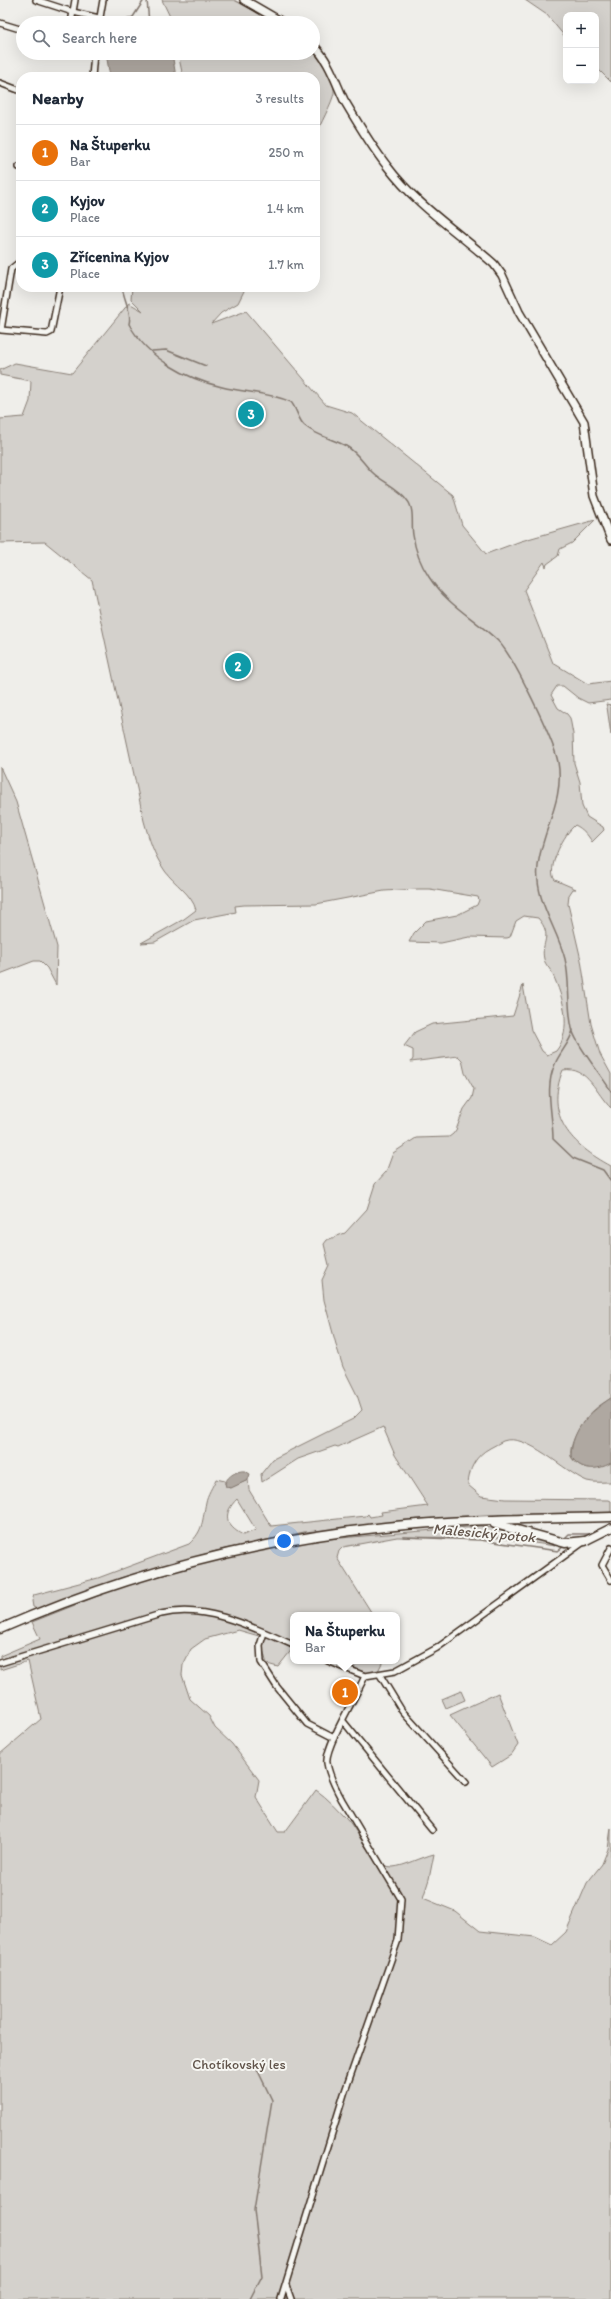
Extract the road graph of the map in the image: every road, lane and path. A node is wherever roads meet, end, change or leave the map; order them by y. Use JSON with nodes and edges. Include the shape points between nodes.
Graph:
{"nodes":[{"id":1,"x":36,"y":0,"type":"edge"},
{"id":2,"x":75,"y":0,"type":"edge"},
{"id":3,"x":102,"y":0,"type":"edge"},
{"id":4,"x":244,"y":0,"type":"edge"},
{"id":5,"x":73,"y":12,"type":"junction"},
{"id":6,"x":72,"y":16,"type":"edge"},
{"id":7,"x":86,"y":16,"type":"edge"},
{"id":8,"x":100,"y":16,"type":"edge"},
{"id":9,"x":272,"y":16,"type":"edge"},
{"id":10,"x":0,"y":23,"type":"edge"},
{"id":11,"x":16,"y":28,"type":"edge"},
{"id":12,"x":320,"y":54,"type":"edge"},
{"id":13,"x":93,"y":60,"type":"edge"},
{"id":14,"x":92,"y":72,"type":"edge"},
{"id":15,"x":0,"y":83,"type":"edge"},
{"id":16,"x":16,"y":89,"type":"edge"},
{"id":17,"x":16,"y":265,"type":"edge"},
{"id":18,"x":59,"y":292,"type":"edge"},
{"id":19,"x":611,"y":540,"type":"edge"},
{"id":20,"x":611,"y":1517,"type":"edge"},
{"id":21,"x":474,"y":1521,"type":"junction"},
{"id":22,"x":611,"y":1528,"type":"edge"},
{"id":23,"x":585,"y":1542,"type":"junction"},
{"id":24,"x":611,"y":1548,"type":"edge"},
{"id":25,"x":611,"y":1580,"type":"edge"},
{"id":26,"x":0,"y":1629,"type":"edge"},
{"id":27,"x":264,"y":1633,"type":"junction"},
{"id":28,"x":290,"y":1644,"type":"edge"},
{"id":29,"x":0,"y":1663,"type":"edge"},
{"id":30,"x":335,"y":1664,"type":"edge"},
{"id":31,"x":380,"y":1675,"type":"junction"},
{"id":32,"x":365,"y":1676,"type":"junction"},
{"id":33,"x":343,"y":1722,"type":"junction"},
{"id":34,"x":334,"y":1738,"type":"junction"},
{"id":35,"x":466,"y":1782,"type":"dead end"},
{"id":36,"x":432,"y":1830,"type":"dead end"},
{"id":37,"x":286,"y":2285,"type":"junction"},
{"id":38,"x":281,"y":2299,"type":"edge"},
{"id":39,"x":291,"y":2299,"type":"edge"}],
"edges":[{"from":1,"to":5,"type":"street"},
{"from":2,"to":5,"type":"street"},
{"from":3,"to":8,"type":"street"},
{"from":4,"to":9,"type":"street"},
{"from":5,"to":6,"type":"street"},
{"from":5,"to":7,"type":"street"},
{"from":10,"to":11,"type":"street"},
{"from":12,"to":19,"type":"street","via":[[328,64],[344,100],[399,181],[494,264],[502,275],[519,312],[584,422],[594,496]]},
{"from":13,"to":14,"type":"street"},
{"from":15,"to":16,"type":"street"},
{"from":17,"to":18,"type":"street","via":[[11,269],[1,330],[47,334],[51,332]]},
{"from":20,"to":21,"type":"main road"},
{"from":21,"to":23,"type":"main road","via":[[510,1527],[565,1543]]},
{"from":21,"to":26,"type":"main road","via":[[344,1532],[217,1556],[115,1585]]},
{"from":22,"to":23,"type":"street"},
{"from":23,"to":31,"type":"street","via":[[437,1648],[395,1672]]},
{"from":24,"to":25,"type":"street","via":[[602,1565]]},
{"from":27,"to":28,"type":"street"},
{"from":27,"to":29,"type":"street","via":[[204,1613],[174,1611]]},
{"from":27,"to":34,"type":"street","via":[[260,1644],[261,1662],[277,1687],[307,1724]]},
{"from":30,"to":32,"type":"street"},
{"from":31,"to":32,"type":"street"},
{"from":31,"to":35,"type":"street","via":[[402,1711]]},
{"from":32,"to":33,"type":"street"},
{"from":33,"to":34,"type":"street"},
{"from":33,"to":36,"type":"street"},
{"from":34,"to":37,"type":"street","via":[[326,1762],[334,1786],[401,1899],[401,1917],[398,1940],[347,2087]]},
{"from":37,"to":38,"type":"street"},
{"from":37,"to":39,"type":"street"}]}
